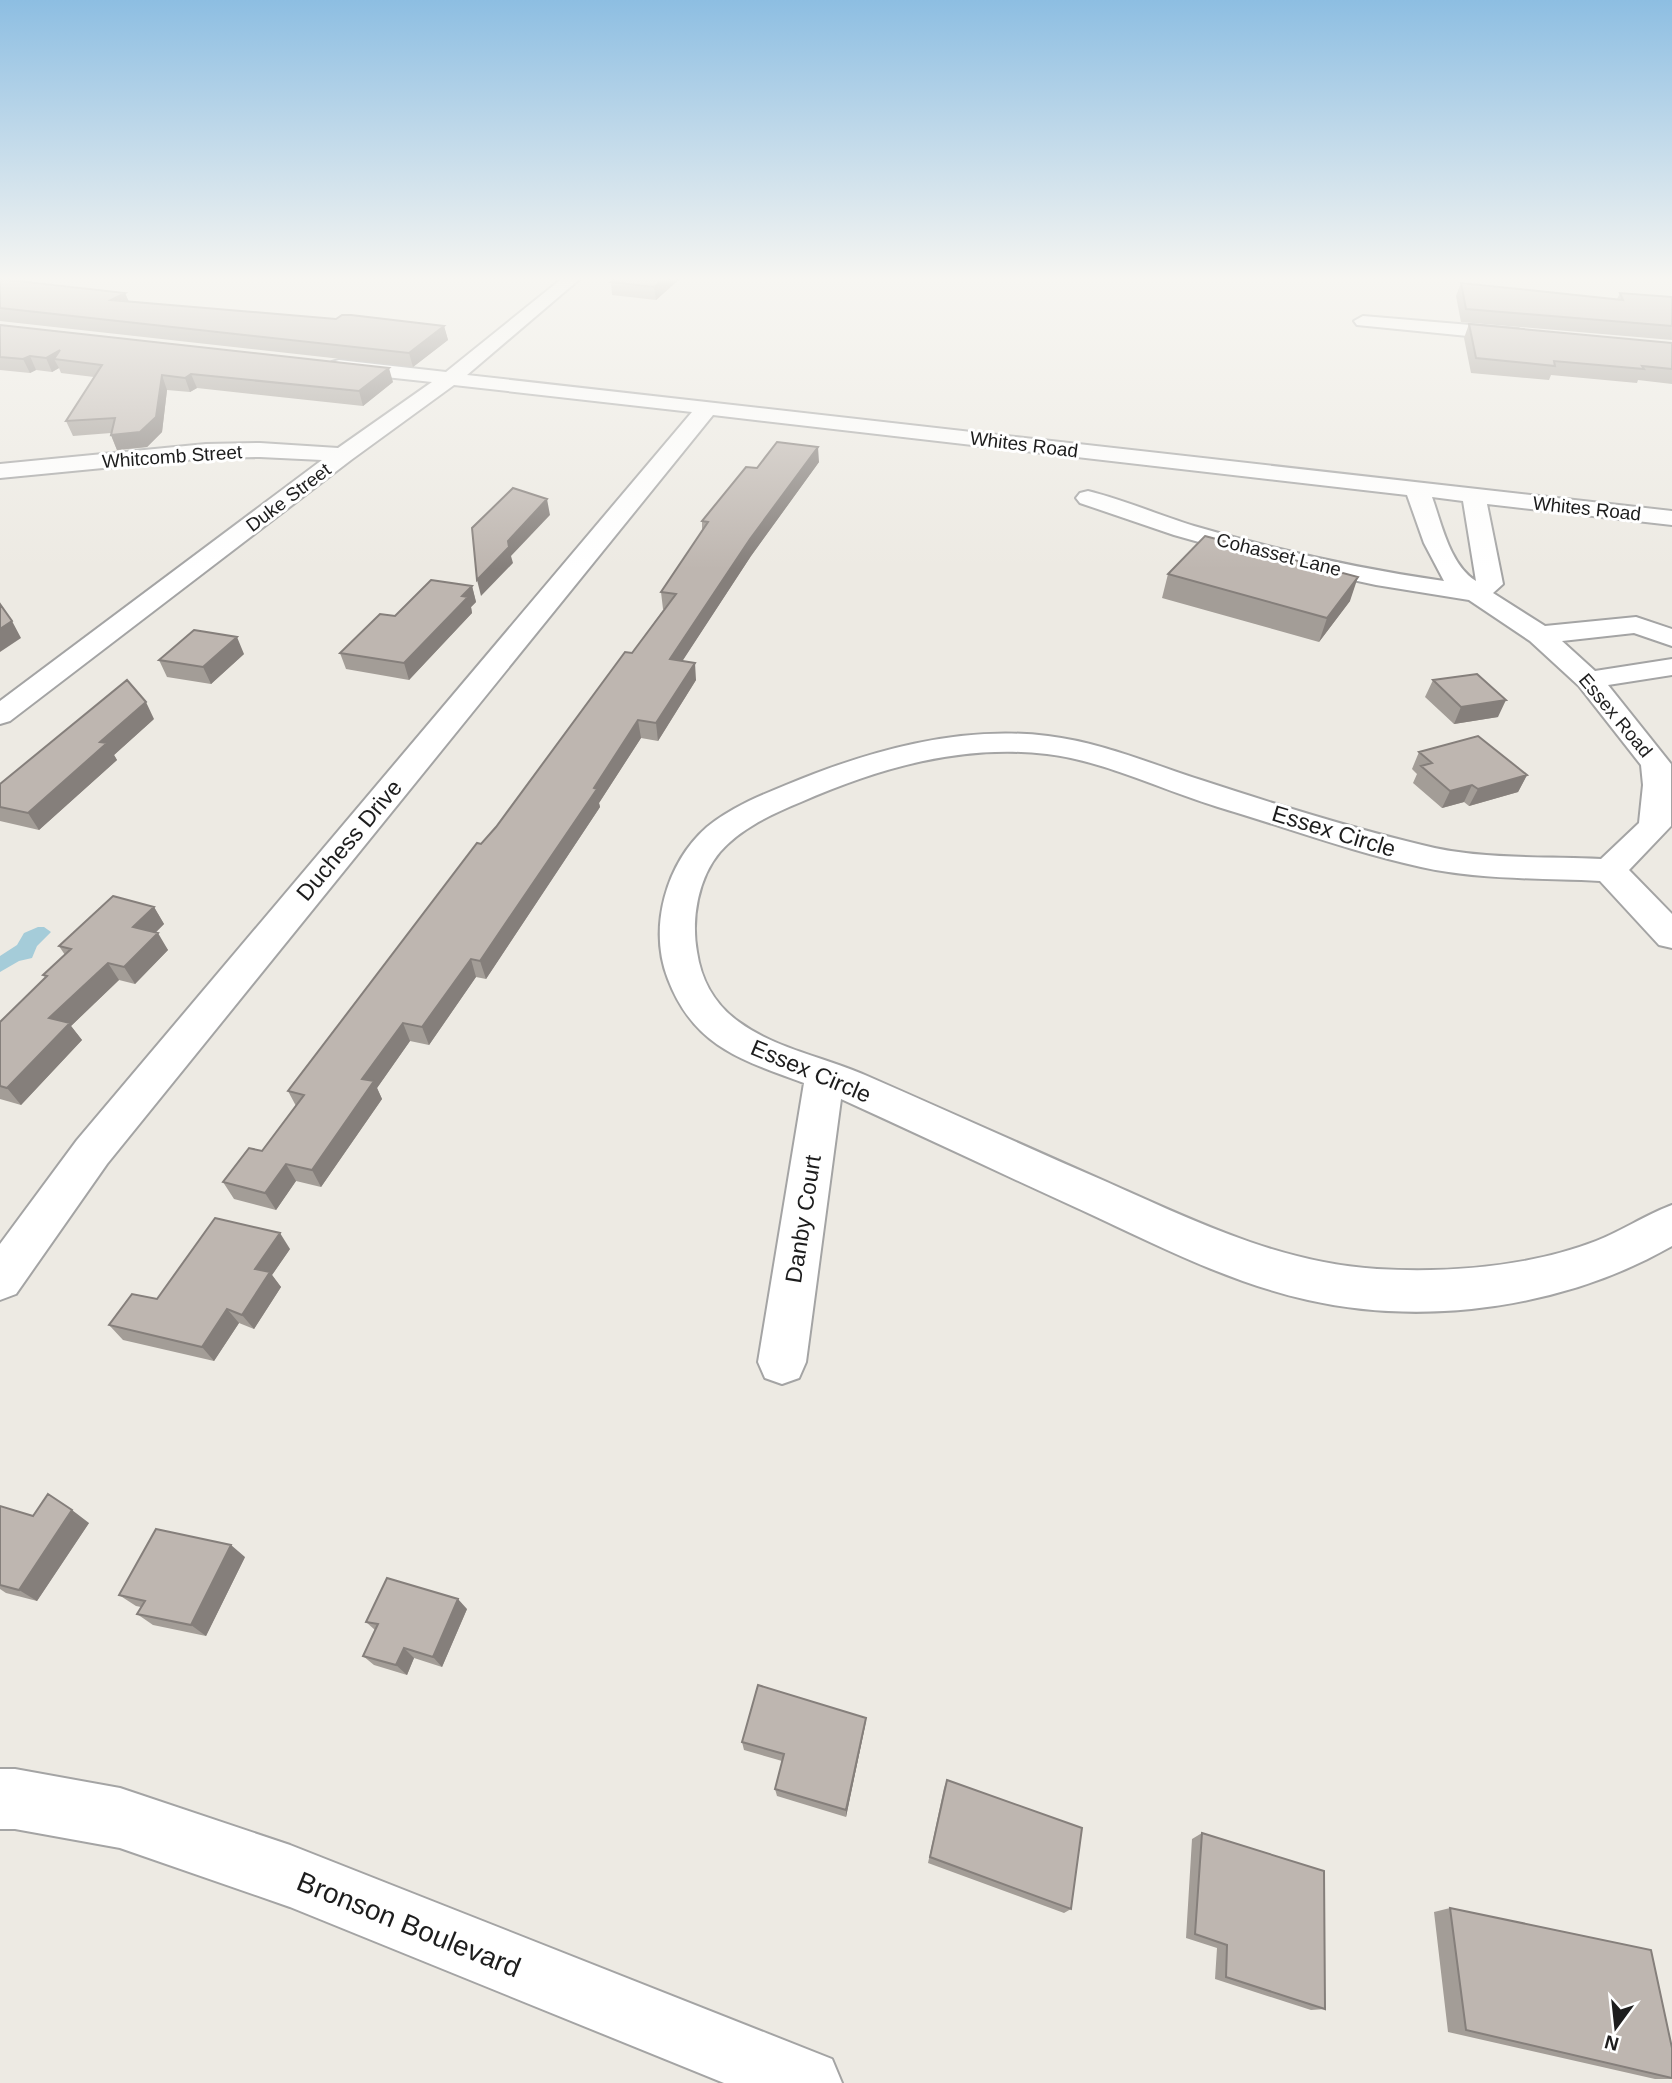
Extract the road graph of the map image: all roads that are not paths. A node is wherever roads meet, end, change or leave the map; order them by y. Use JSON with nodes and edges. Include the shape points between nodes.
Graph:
{"nodes":[{"id":1,"x":416,"y":374,"type":"edge"},
{"id":2,"x":456,"y":374,"type":"edge"},
{"id":3,"x":451,"y":378,"type":"junction"},
{"id":4,"x":708,"y":407,"type":"junction"},
{"id":5,"x":343,"y":455,"type":"junction"},
{"id":6,"x":0,"y":471,"type":"edge"},
{"id":7,"x":1417,"y":489,"type":"junction"},
{"id":8,"x":1474,"y":495,"type":"junction"},
{"id":9,"x":1088,"y":498,"type":"dead end"},
{"id":10,"x":1672,"y":518,"type":"edge"},
{"id":11,"x":1474,"y":593,"type":"junction"},
{"id":12,"x":1540,"y":635,"type":"junction"},
{"id":13,"x":1672,"y":638,"type":"edge"},
{"id":14,"x":1672,"y":667,"type":"edge"},
{"id":15,"x":1588,"y":680,"type":"junction"},
{"id":16,"x":0,"y":715,"type":"edge"},
{"id":17,"x":1609,"y":870,"type":"junction"},
{"id":18,"x":1672,"y":936,"type":"edge"},
{"id":19,"x":825,"y":1075,"type":"junction"},
{"id":20,"x":1672,"y":1224,"type":"edge"},
{"id":21,"x":0,"y":1280,"type":"edge"},
{"id":22,"x":782,"y":1362,"type":"dead end"},
{"id":23,"x":0,"y":1800,"type":"edge"},
{"id":24,"x":808,"y":2083,"type":"edge"}],
"edges":[{"from":1,"to":3,"type":"street","name":"Whites Road"},
{"from":2,"to":3,"type":"street","name":"Duke Street"},
{"from":3,"to":4,"type":"street","name":"Whites Road"},
{"from":3,"to":5,"type":"street","name":"Duke Street"},
{"from":4,"to":7,"type":"street","name":"Whites Road"},
{"from":4,"to":21,"type":"street","name":"Duchess Drive","via":[[92,1152]]},
{"from":5,"to":6,"type":"street","name":"Whitcomb Street","via":[[206,451]]},
{"from":5,"to":16,"type":"street","name":"Duke Street"},
{"from":7,"to":8,"type":"street","name":"Whites Road"},
{"from":7,"to":11,"type":"street","name":"Essex Road","via":[[1436,543],[1456,580]]},
{"from":8,"to":10,"type":"street","name":"Whites Road"},
{"from":8,"to":11,"type":"street","via":[[1490,584]]},
{"from":9,"to":11,"type":"street","name":"Cohasset Lane","via":[[1184,530],[1323,566]]},
{"from":11,"to":12,"type":"street","name":"Essex Road"},
{"from":12,"to":13,"type":"street","via":[[1636,625]]},
{"from":12,"to":15,"type":"street","name":"Essex Road"},
{"from":14,"to":15,"type":"street"},
{"from":15,"to":17,"type":"street","name":"Essex Road","via":[[1656,764],[1659,785],[1655,826]]},
{"from":17,"to":18,"type":"street"},
{"from":17,"to":19,"type":"street","name":"Essex Circle","via":[[1423,857],[1062,746],[1010,741],[909,754],[824,780],[752,812],[708,846],[680,898],[675,946],[699,1006],[724,1032],[756,1051]]},
{"from":19,"to":20,"type":"street","name":"Essex Circle","via":[[1165,1228],[1259,1266],[1332,1285],[1406,1290],[1488,1287],[1542,1278],[1632,1247]]},
{"from":19,"to":22,"type":"street","name":"Danby Court"},
{"from":23,"to":24,"type":"street","name":"Bronson Boulevard","via":[[120,1818],[277,1872]]}]}
